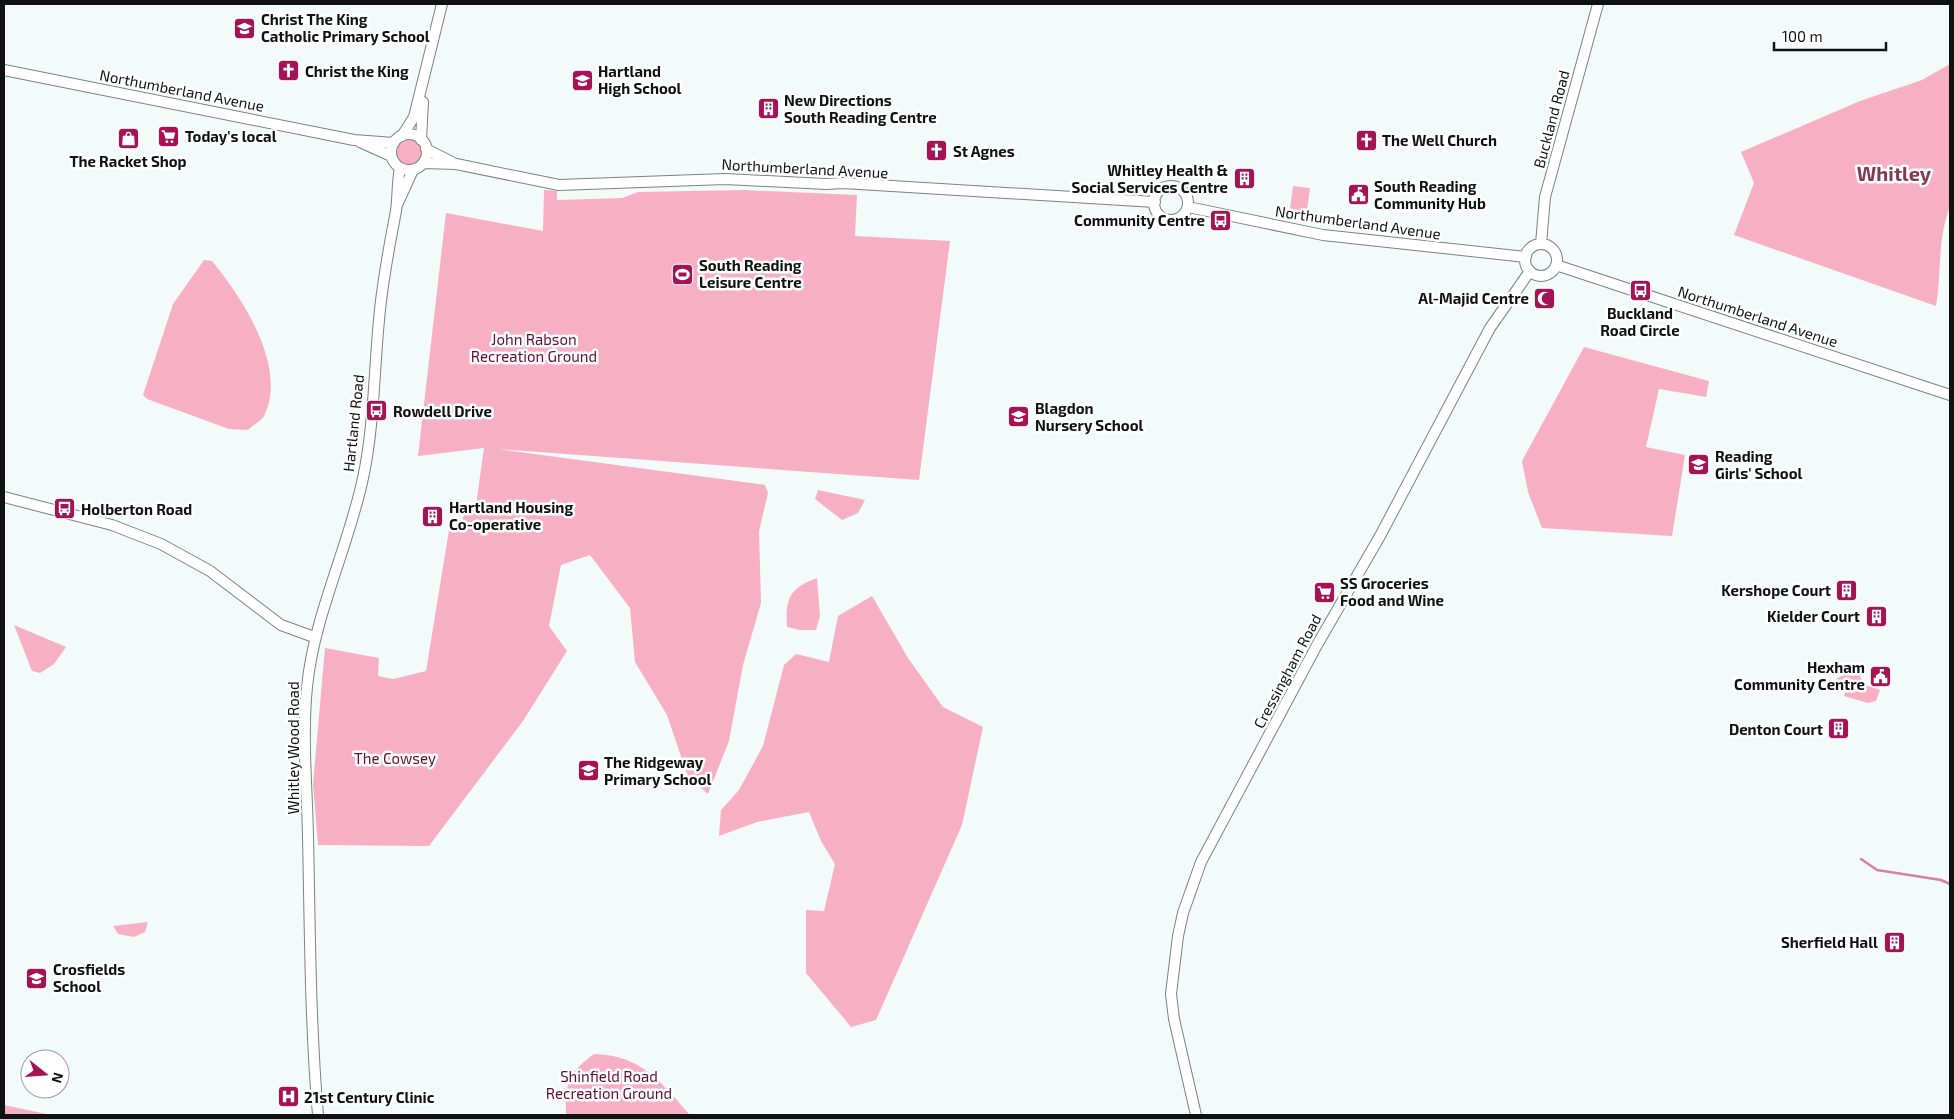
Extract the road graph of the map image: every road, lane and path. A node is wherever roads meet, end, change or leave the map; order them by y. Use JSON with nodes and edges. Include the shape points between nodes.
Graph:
{"nodes":[{"id":1,"x":442,"y":4,"type":"edge"},
{"id":2,"x":1598,"y":4,"type":"edge"},
{"id":3,"x":4,"y":70,"type":"edge"},
{"id":4,"x":426,"y":74,"type":"junction"},
{"id":5,"x":354,"y":140,"type":"junction"},
{"id":6,"x":398,"y":140,"type":"junction"},
{"id":7,"x":424,"y":144,"type":"junction"},
{"id":8,"x":391,"y":156,"type":"junction"},
{"id":9,"x":424,"y":163,"type":"junction"},
{"id":10,"x":456,"y":164,"type":"junction"},
{"id":11,"x":400,"y":168,"type":"junction"},
{"id":12,"x":413,"y":170,"type":"junction"},
{"id":13,"x":1155,"y":202,"type":"junction"},
{"id":14,"x":396,"y":207,"type":"junction"},
{"id":15,"x":1188,"y":207,"type":"junction"},
{"id":16,"x":1541,"y":244,"type":"junction"},
{"id":17,"x":1526,"y":257,"type":"junction"},
{"id":18,"x":1556,"y":265,"type":"junction"},
{"id":19,"x":1530,"y":271,"type":"junction"},
{"id":20,"x":1950,"y":395,"type":"edge"},
{"id":21,"x":4,"y":497,"type":"edge"},
{"id":22,"x":314,"y":637,"type":"junction"},
{"id":23,"x":318,"y":1115,"type":"edge"},
{"id":24,"x":1196,"y":1115,"type":"edge"}],
"edges":[{"from":1,"to":4,"type":"street"},
{"from":2,"to":16,"type":"street","name":"Buckland Road","via":[[1545,197]]},
{"from":3,"to":5,"type":"street","name":"Northumberland Avenue"},
{"from":4,"to":6,"type":"street","via":[[414,117]]},
{"from":4,"to":7,"type":"street","via":[[421,119]]},
{"from":5,"to":6,"type":"street","name":"Northumberland Avenue"},
{"from":5,"to":8,"type":"street","name":"Northumberland Avenue"},
{"from":6,"to":7,"type":"street","via":[[409,134]]},
{"from":6,"to":8,"type":"street"},
{"from":7,"to":9,"type":"street"},
{"from":7,"to":10,"type":"street","name":"Northumberland Avenue"},
{"from":8,"to":11,"type":"street"},
{"from":9,"to":10,"type":"street","name":"Northumberland Avenue"},
{"from":9,"to":12,"type":"street"},
{"from":10,"to":13,"type":"street","name":"Northumberland Avenue","via":[[559,186],[725,179]]},
{"from":11,"to":12,"type":"street"},
{"from":11,"to":14,"type":"street","name":"Hartland Road"},
{"from":12,"to":14,"type":"street","name":"Hartland Road"},
{"from":13,"to":15,"type":"street","via":[[1159,215],[1170,220],[1182,216]]},
{"from":13,"to":15,"type":"street","via":[[1164,188],[1174,187],[1184,192]]},
{"from":14,"to":22,"type":"street","name":"Hartland Road","via":[[379,313],[364,476],[351,528]]},
{"from":15,"to":17,"type":"street","name":"Northumberland Avenue","via":[[1323,235]]},
{"from":16,"to":17,"type":"street","via":[[1532,247]]},
{"from":16,"to":18,"type":"street","via":[[1550,246],[1555,252]]},
{"from":17,"to":19,"type":"street"},
{"from":18,"to":19,"type":"street","via":[[1545,275]]},
{"from":18,"to":20,"type":"street","name":"Northumberland Avenue"},
{"from":19,"to":24,"type":"street","name":"Cressingham Road","via":[[1490,328],[1202,862],[1180,928],[1170,994]]},
{"from":21,"to":22,"type":"street","via":[[112,525],[161,544],[210,571],[281,625]]},
{"from":22,"to":23,"type":"street","name":"Whitley Wood Road","via":[[305,723],[313,1048]]}]}
